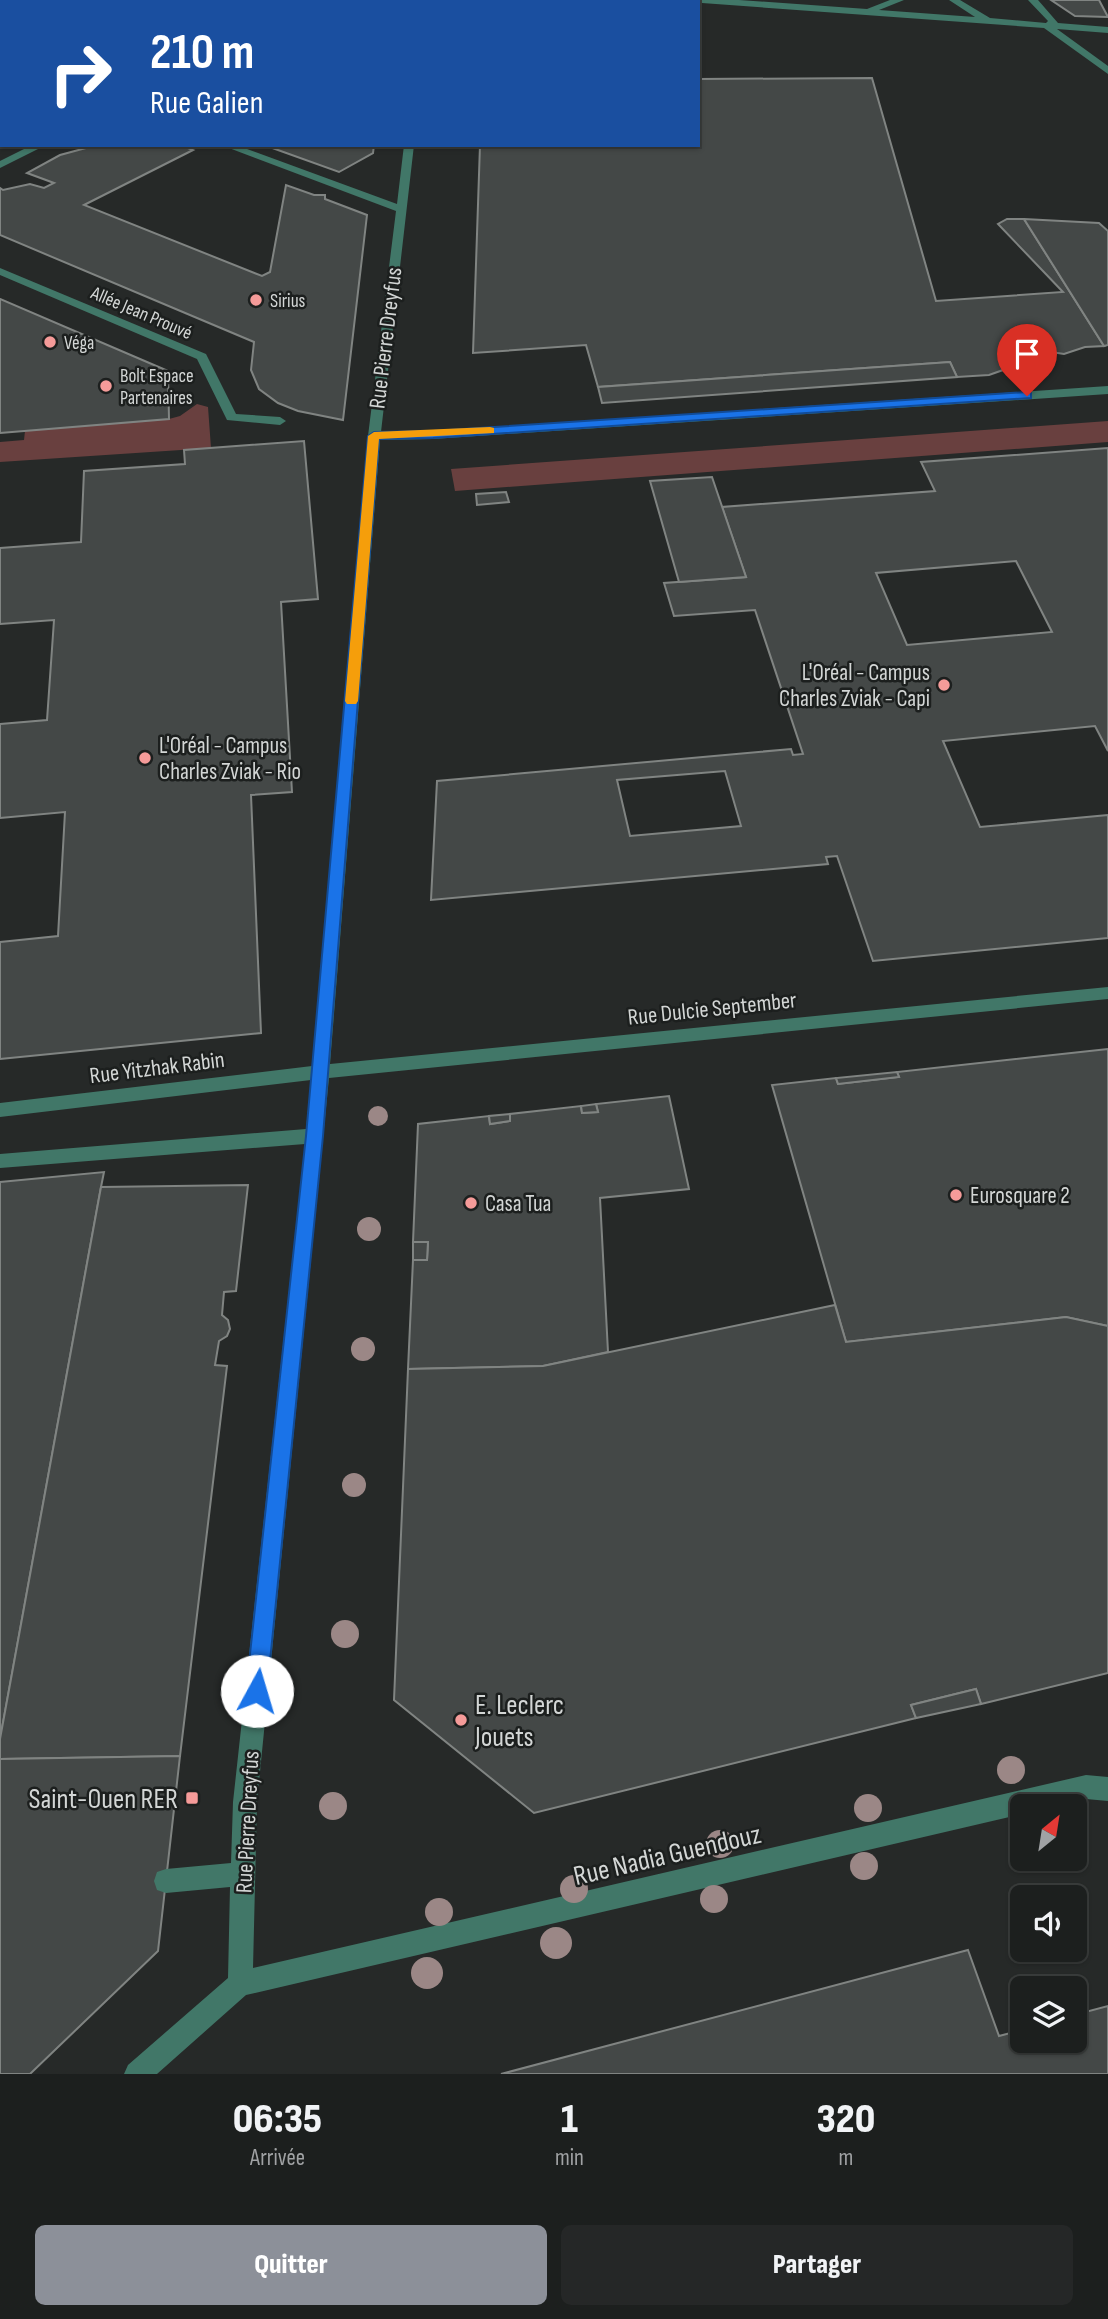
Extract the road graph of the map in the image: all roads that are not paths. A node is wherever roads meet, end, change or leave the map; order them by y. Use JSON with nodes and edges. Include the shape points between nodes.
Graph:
{"nodes":[{"id":1,"x":702,"y":0,"type":"edge"},
{"id":2,"x":899,"y":0,"type":"edge"},
{"id":3,"x":954,"y":0,"type":"edge"},
{"id":4,"x":1033,"y":0,"type":"edge"},
{"id":5,"x":864,"y":13,"type":"junction"},
{"id":6,"x":988,"y":21,"type":"junction"},
{"id":7,"x":1047,"y":26,"type":"junction"},
{"id":8,"x":1108,"y":30,"type":"edge"},
{"id":9,"x":1108,"y":71,"type":"edge"},
{"id":10,"x":37,"y":147,"type":"edge"},
{"id":11,"x":231,"y":147,"type":"edge"},
{"id":12,"x":409,"y":147,"type":"edge"},
{"id":13,"x":0,"y":165,"type":"edge"},
{"id":14,"x":400,"y":209,"type":"junction"},
{"id":15,"x":0,"y":271,"type":"edge"},
{"id":16,"x":1108,"y":390,"type":"edge"},
{"id":17,"x":280,"y":421,"type":"dead end"},
{"id":18,"x":374,"y":436,"type":"junction"},
{"id":19,"x":1108,"y":993,"type":"edge"},
{"id":20,"x":320,"y":1072,"type":"junction"},
{"id":21,"x":0,"y":1110,"type":"edge"},
{"id":22,"x":315,"y":1136,"type":"junction"},
{"id":23,"x":0,"y":1161,"type":"edge"},
{"id":24,"x":1108,"y":1788,"type":"edge"},
{"id":25,"x":243,"y":1874,"type":"junction"},
{"id":26,"x":166,"y":1881,"type":"dead end"},
{"id":27,"x":240,"y":1984,"type":"junction"},
{"id":28,"x":137,"y":2074,"type":"edge"}],
"edges":[{"from":1,"to":5,"type":"street"},
{"from":2,"to":5,"type":"street"},
{"from":3,"to":6,"type":"street"},
{"from":4,"to":7,"type":"street","via":[[1054,22]]},
{"from":5,"to":6,"type":"street"},
{"from":6,"to":7,"type":"street"},
{"from":7,"to":8,"type":"street"},
{"from":7,"to":9,"type":"street"},
{"from":10,"to":13,"type":"street"},
{"from":11,"to":14,"type":"street"},
{"from":12,"to":14,"type":"street","name":"Rue Pierre Dreyfus"},
{"from":14,"to":18,"type":"street","name":"Rue Pierre Dreyfus"},
{"from":15,"to":17,"type":"street","name":"Allée Jean Prouvé","via":[[202,356],[232,417]]},
{"from":16,"to":18,"type":"street"},
{"from":18,"to":20,"type":"street","name":"Rue Pierre Dreyfus"},
{"from":19,"to":20,"type":"street","name":"Rue Dulcie September"},
{"from":20,"to":21,"type":"street","name":"Rue Yitzhak Rabin"},
{"from":20,"to":22,"type":"street","name":"Rue Pierre Dreyfus"},
{"from":22,"to":23,"type":"street"},
{"from":22,"to":25,"type":"street","name":"Rue Pierre Dreyfus","via":[[245,1802]]},
{"from":24,"to":27,"type":"street","name":"Rue Nadia Guendouz","via":[[1086,1787]]},
{"from":25,"to":26,"type":"street"},
{"from":25,"to":27,"type":"street","name":"Rue Pierre Dreyfus"},
{"from":27,"to":28,"type":"street"}]}
